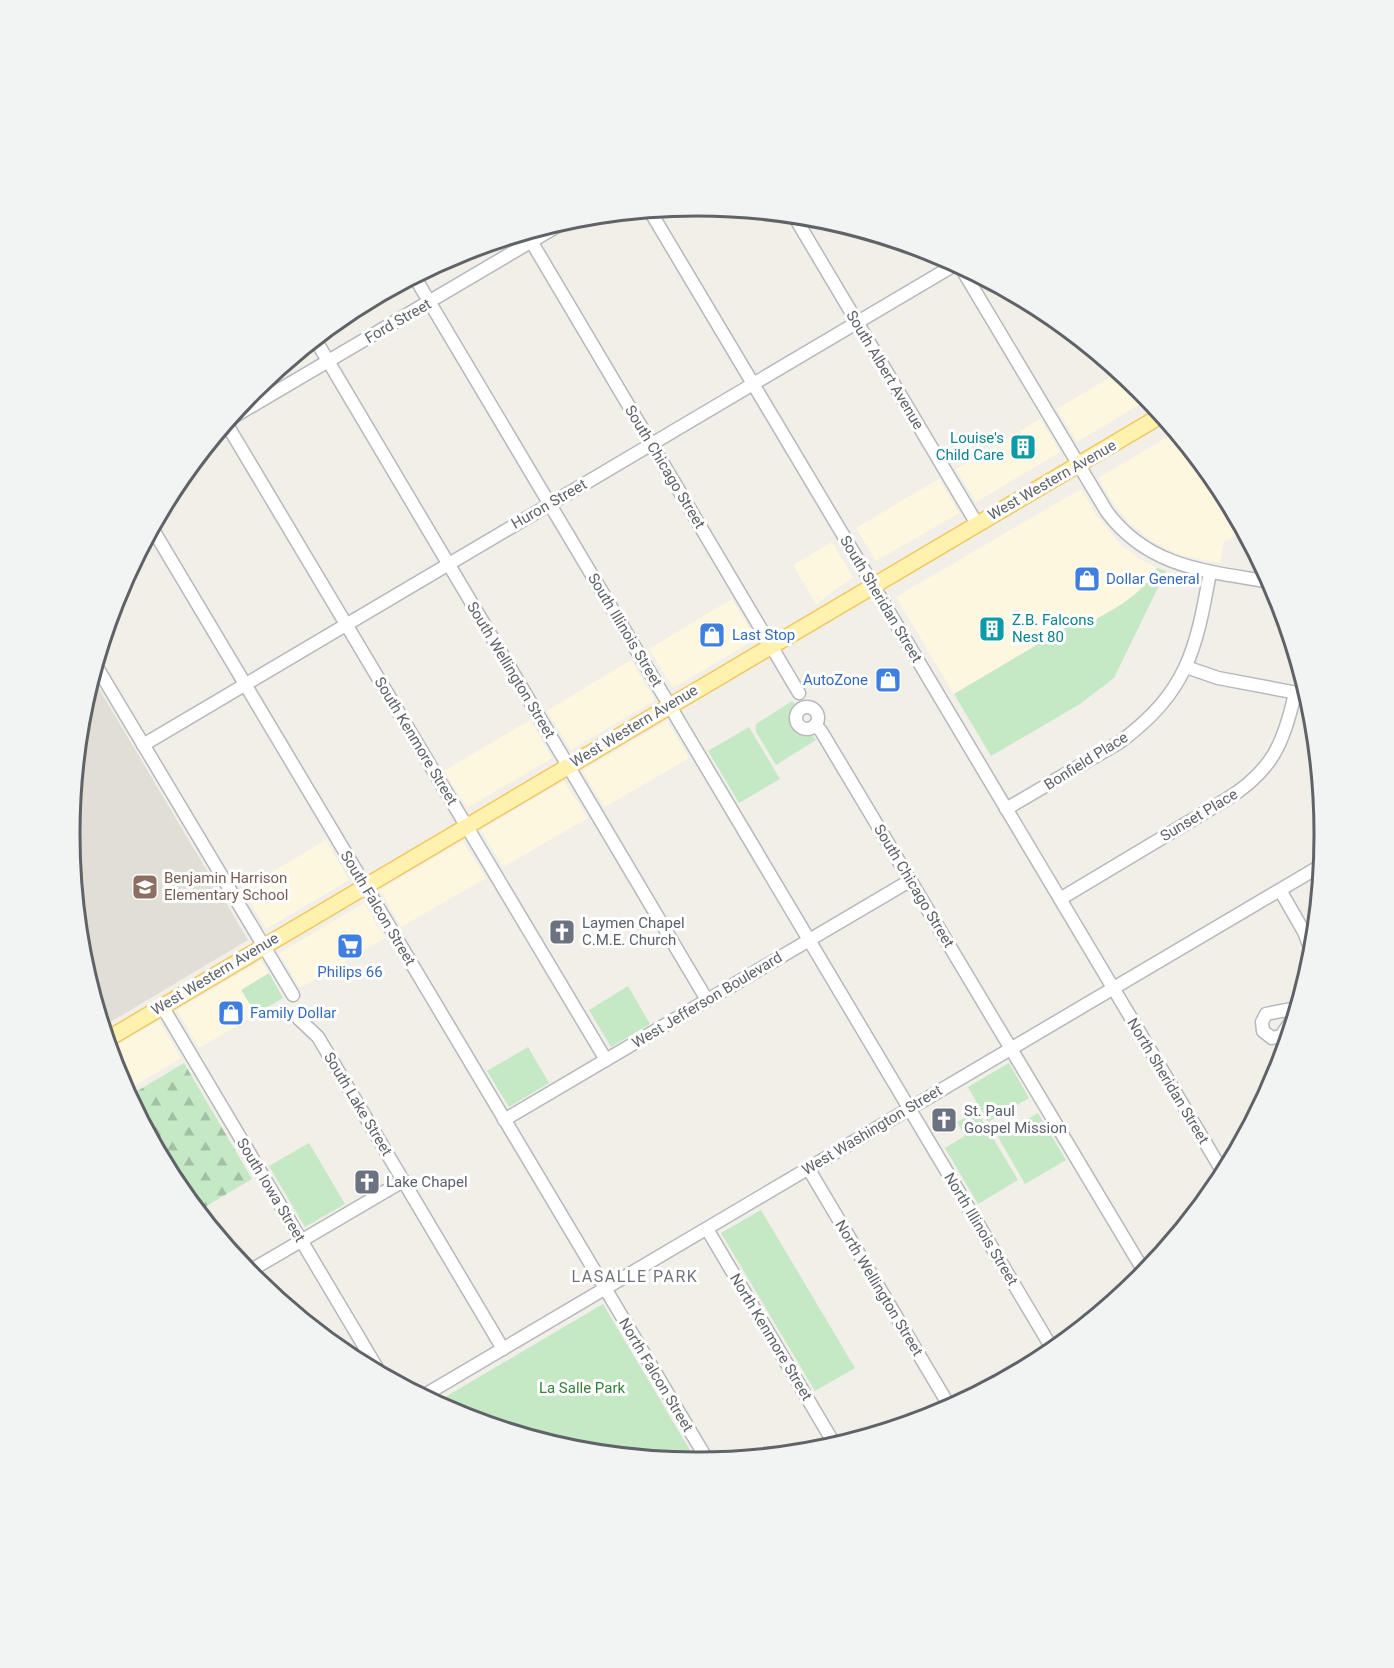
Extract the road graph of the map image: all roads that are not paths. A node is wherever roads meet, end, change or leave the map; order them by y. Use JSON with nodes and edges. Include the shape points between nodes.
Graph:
{"nodes":[{"id":1,"x":654,"y":218,"type":"edge"},
{"id":2,"x":800,"y":225,"type":"edge"},
{"id":3,"x":538,"y":238,"type":"edge"},
{"id":4,"x":531,"y":242,"type":"junction"},
{"id":5,"x":946,"y":270,"type":"edge"},
{"id":6,"x":968,"y":279,"type":"edge"},
{"id":7,"x":418,"y":283,"type":"edge"},
{"id":8,"x":430,"y":302,"type":"junction"},
{"id":9,"x":857,"y":322,"type":"junction"},
{"id":10,"x":319,"y":346,"type":"edge"},
{"id":11,"x":328,"y":362,"type":"junction"},
{"id":12,"x":752,"y":383,"type":"junction"},
{"id":13,"x":251,"y":407,"type":"edge"},
{"id":14,"x":1154,"y":420,"type":"edge"},
{"id":15,"x":232,"y":429,"type":"edge"},
{"id":16,"x":651,"y":444,"type":"junction"},
{"id":17,"x":1078,"y":464,"type":"junction"},
{"id":18,"x":549,"y":503,"type":"junction"},
{"id":19,"x":977,"y":524,"type":"junction"},
{"id":20,"x":156,"y":536,"type":"edge"},
{"id":21,"x":448,"y":563,"type":"junction"},
{"id":22,"x":1210,"y":572,"type":"junction"},
{"id":23,"x":1259,"y":580,"type":"edge"},
{"id":24,"x":873,"y":585,"type":"junction"},
{"id":25,"x":346,"y":623,"type":"junction"},
{"id":26,"x":771,"y":645,"type":"junction"},
{"id":27,"x":1186,"y":667,"type":"junction"},
{"id":28,"x":101,"y":674,"type":"edge"},
{"id":29,"x":244,"y":684,"type":"junction"},
{"id":30,"x":799,"y":693,"type":"dead end"},
{"id":31,"x":1295,"y":693,"type":"joint"},
{"id":32,"x":670,"y":705,"type":"junction"},
{"id":33,"x":815,"y":725,"type":"dead end"},
{"id":34,"x":143,"y":745,"type":"junction"},
{"id":35,"x":568,"y":765,"type":"junction"},
{"id":36,"x":1006,"y":809,"type":"junction"},
{"id":37,"x":466,"y":826,"type":"junction"},
{"id":38,"x":1313,"y":870,"type":"edge"},
{"id":39,"x":910,"y":880,"type":"junction"},
{"id":40,"x":365,"y":885,"type":"junction"},
{"id":41,"x":1280,"y":890,"type":"junction"},
{"id":42,"x":1060,"y":898,"type":"junction"},
{"id":43,"x":1305,"y":938,"type":"edge"},
{"id":44,"x":809,"y":940,"type":"junction"},
{"id":45,"x":263,"y":946,"type":"junction"},
{"id":46,"x":1113,"y":988,"type":"junction"},
{"id":47,"x":292,"y":995,"type":"dead end"},
{"id":48,"x":707,"y":1000,"type":"junction"},
{"id":49,"x":162,"y":1006,"type":"junction"},
{"id":50,"x":1288,"y":1010,"type":"edge"},
{"id":51,"x":299,"y":1019,"type":"dead end"},
{"id":52,"x":113,"y":1036,"type":"edge"},
{"id":53,"x":1280,"y":1036,"type":"edge"},
{"id":54,"x":1010,"y":1049,"type":"junction"},
{"id":55,"x":606,"y":1060,"type":"junction"},
{"id":56,"x":909,"y":1108,"type":"junction"},
{"id":57,"x":504,"y":1120,"type":"junction"},
{"id":58,"x":1218,"y":1164,"type":"edge"},
{"id":59,"x":808,"y":1168,"type":"junction"},
{"id":60,"x":403,"y":1181,"type":"junction"},
{"id":61,"x":707,"y":1229,"type":"junction"},
{"id":62,"x":302,"y":1241,"type":"junction"},
{"id":63,"x":1140,"y":1264,"type":"edge"},
{"id":64,"x":257,"y":1267,"type":"edge"},
{"id":65,"x":605,"y":1289,"type":"junction"},
{"id":66,"x":1048,"y":1341,"type":"edge"},
{"id":67,"x":503,"y":1349,"type":"junction"},
{"id":68,"x":371,"y":1358,"type":"edge"},
{"id":69,"x":431,"y":1391,"type":"edge"},
{"id":70,"x":945,"y":1399,"type":"edge"},
{"id":71,"x":830,"y":1437,"type":"edge"},
{"id":72,"x":702,"y":1452,"type":"edge"}],
"edges":[{"from":1,"to":12,"type":"street","name":"South Sheridan Street"},
{"from":2,"to":9,"type":"street","name":"South Albert Avenue"},
{"from":3,"to":4,"type":"street","name":"Ford Street"},
{"from":4,"to":8,"type":"street","name":"Ford Street"},
{"from":4,"to":16,"type":"street","name":"South Chicago Street"},
{"from":5,"to":9,"type":"street","name":"Huron Street"},
{"from":6,"to":17,"type":"street"},
{"from":7,"to":8,"type":"street","name":"South Illinois Street"},
{"from":8,"to":11,"type":"street","name":"Ford Street"},
{"from":8,"to":18,"type":"street","name":"South Illinois Street"},
{"from":9,"to":12,"type":"street","name":"Huron Street"},
{"from":9,"to":19,"type":"street","name":"South Albert Avenue"},
{"from":10,"to":11,"type":"street","name":"South Wellington Street"},
{"from":11,"to":13,"type":"street","name":"Ford Street"},
{"from":11,"to":21,"type":"street","name":"South Wellington Street"},
{"from":12,"to":16,"type":"street","name":"Huron Street"},
{"from":12,"to":24,"type":"street","name":"South Sheridan Street"},
{"from":14,"to":17,"type":"main road","name":"West Western Avenue"},
{"from":15,"to":25,"type":"street","name":"South Kenmore Street"},
{"from":16,"to":18,"type":"street","name":"Huron Street"},
{"from":16,"to":26,"type":"street","name":"South Chicago Street"},
{"from":17,"to":19,"type":"main road","name":"West Western Avenue"},
{"from":17,"to":22,"type":"street","via":[[1107,512],[1129,538],[1170,562]]},
{"from":18,"to":21,"type":"street","name":"Huron Street"},
{"from":18,"to":32,"type":"street","name":"South Illinois Street"},
{"from":19,"to":24,"type":"main road","name":"West Western Avenue"},
{"from":20,"to":29,"type":"street","name":"South Falcon Street"},
{"from":21,"to":25,"type":"street","name":"Huron Street"},
{"from":21,"to":35,"type":"street","name":"South Wellington Street"},
{"from":22,"to":23,"type":"street"},
{"from":22,"to":27,"type":"street","name":"Bonfield Place","via":[[1198,636]]},
{"from":24,"to":26,"type":"main road","name":"West Western Avenue"},
{"from":24,"to":36,"type":"street","name":"South Sheridan Street"},
{"from":25,"to":29,"type":"street","name":"Huron Street"},
{"from":25,"to":37,"type":"street","name":"South Kenmore Street"},
{"from":26,"to":30,"type":"street","name":"South Chicago Street"},
{"from":26,"to":32,"type":"main road","name":"West Western Avenue"},
{"from":27,"to":31,"type":"street","via":[[1218,678]]},
{"from":27,"to":36,"type":"street","name":"Bonfield Place","via":[[1167,698],[1137,729]]},
{"from":28,"to":34,"type":"street"},
{"from":29,"to":34,"type":"street","name":"Huron Street"},
{"from":29,"to":40,"type":"street","name":"South Falcon Street"},
{"from":31,"to":42,"type":"street","name":"Sunset Place","via":[[1279,745],[1251,782]]},
{"from":32,"to":35,"type":"main road","name":"West Western Avenue"},
{"from":32,"to":44,"type":"street","name":"South Illinois Street"},
{"from":33,"to":39,"type":"street","name":"South Chicago Street"},
{"from":34,"to":45,"type":"street"},
{"from":35,"to":37,"type":"main road","name":"West Western Avenue"},
{"from":35,"to":48,"type":"street","name":"South Wellington Street"},
{"from":36,"to":42,"type":"street","name":"South Sheridan Street"},
{"from":37,"to":40,"type":"main road","name":"West Western Avenue"},
{"from":37,"to":55,"type":"street","name":"South Kenmore Street"},
{"from":38,"to":41,"type":"street","name":"West Washington Street"},
{"from":39,"to":44,"type":"street","name":"West Jefferson Boulevard"},
{"from":39,"to":54,"type":"street","name":"South Chicago Street"},
{"from":40,"to":45,"type":"main road","name":"West Western Avenue"},
{"from":40,"to":57,"type":"street","name":"South Falcon Street"},
{"from":41,"to":43,"type":"street"},
{"from":41,"to":46,"type":"street","name":"West Washington Street"},
{"from":42,"to":46,"type":"street","name":"South Sheridan Street"},
{"from":44,"to":48,"type":"street","name":"West Jefferson Boulevard"},
{"from":44,"to":56,"type":"street","name":"South Illinois Street"},
{"from":45,"to":47,"type":"street"},
{"from":45,"to":49,"type":"main road","name":"West Western Avenue"},
{"from":46,"to":54,"type":"street","name":"West Washington Street"},
{"from":46,"to":58,"type":"street","name":"North Sheridan Street"},
{"from":48,"to":55,"type":"street","name":"West Jefferson Boulevard"},
{"from":49,"to":52,"type":"main road","name":"West Western Avenue"},
{"from":49,"to":62,"type":"street","name":"South Iowa Street"},
{"from":50,"to":53,"type":"street","via":[[1266,1014],[1262,1022],[1263,1031],[1272,1038]]},
{"from":51,"to":60,"type":"street","name":"South Lake Street","via":[[318,1036]]},
{"from":54,"to":56,"type":"street","name":"West Washington Street"},
{"from":54,"to":63,"type":"street","name":"South Chicago Street"},
{"from":55,"to":57,"type":"street","name":"West Jefferson Boulevard"},
{"from":56,"to":59,"type":"street","name":"West Washington Street"},
{"from":56,"to":66,"type":"street","name":"North Illinois Street"},
{"from":57,"to":65,"type":"street","name":"South Falcon Street"},
{"from":59,"to":61,"type":"street","name":"West Washington Street"},
{"from":59,"to":70,"type":"street","name":"North Wellington Street"},
{"from":60,"to":62,"type":"street"},
{"from":60,"to":67,"type":"street","name":"South Lake Street"},
{"from":61,"to":65,"type":"street","name":"West Washington Street"},
{"from":61,"to":71,"type":"street","name":"North Kenmore Street"},
{"from":62,"to":64,"type":"street"},
{"from":62,"to":68,"type":"street","name":"South Iowa Street"},
{"from":65,"to":67,"type":"street","name":"West Washington Street"},
{"from":65,"to":72,"type":"street","name":"North Falcon Street"},
{"from":67,"to":69,"type":"street","name":"West Washington Street"}]}
